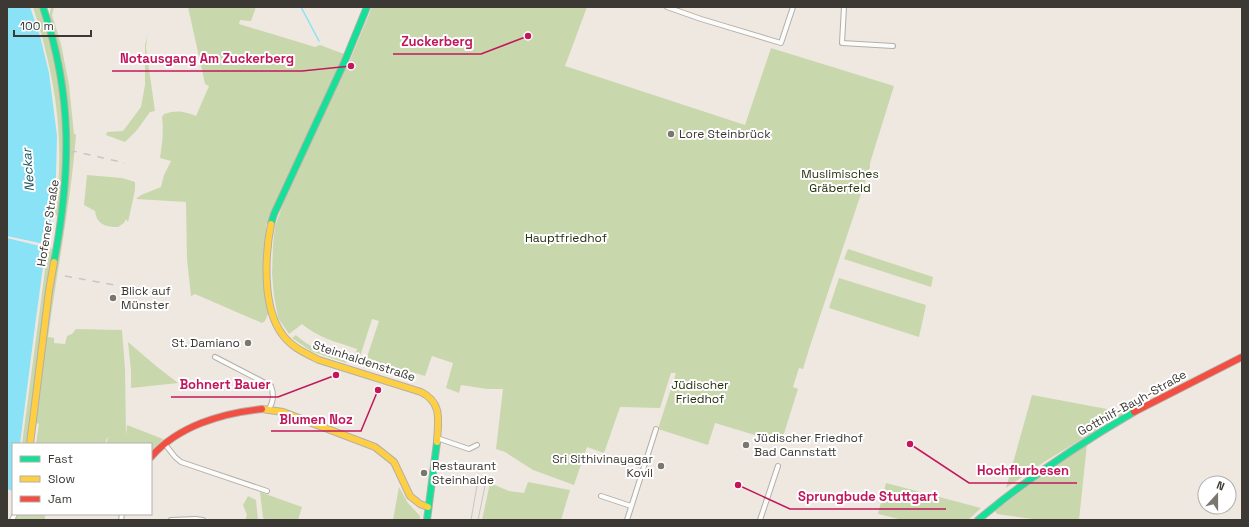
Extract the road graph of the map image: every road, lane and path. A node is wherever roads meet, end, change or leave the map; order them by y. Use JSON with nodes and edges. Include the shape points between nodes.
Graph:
{"nodes":[{"id":1,"x":43,"y":7,"type":"edge"},
{"id":2,"x":367,"y":7,"type":"edge"},
{"id":3,"x":667,"y":7,"type":"edge"},
{"id":4,"x":793,"y":7,"type":"edge"},
{"id":5,"x":844,"y":7,"type":"edge"},
{"id":6,"x":893,"y":46,"type":"dead end"},
{"id":7,"x":215,"y":357,"type":"dead end"},
{"id":8,"x":1242,"y":358,"type":"edge"},
{"id":9,"x":268,"y":410,"type":"junction"},
{"id":10,"x":656,"y":429,"type":"dead end"},
{"id":11,"x":437,"y":438,"type":"junction"},
{"id":12,"x":30,"y":443,"type":"edge"},
{"id":13,"x":164,"y":444,"type":"junction"},
{"id":14,"x":477,"y":445,"type":"dead end"},
{"id":15,"x":152,"y":456,"type":"edge"},
{"id":16,"x":778,"y":466,"type":"dead end"},
{"id":17,"x":267,"y":491,"type":"dead end"},
{"id":18,"x":601,"y":496,"type":"dead end"},
{"id":19,"x":631,"y":506,"type":"junction"},
{"id":20,"x":428,"y":507,"type":"junction"},
{"id":21,"x":171,"y":520,"type":"edge"},
{"id":22,"x":203,"y":520,"type":"edge"},
{"id":23,"x":427,"y":520,"type":"edge"},
{"id":24,"x":627,"y":520,"type":"edge"},
{"id":25,"x":760,"y":520,"type":"edge"},
{"id":26,"x":978,"y":520,"type":"edge"}],
"edges":[{"from":1,"to":12,"type":"street","name":"Hofener Straße","via":[[61,74],[68,161],[65,200],[48,297]]},
{"from":2,"to":11,"type":"street","name":"Steinhaldenstraße","via":[[274,214],[268,246],[270,309],[280,333],[291,345],[306,355],[430,397],[437,411]]},
{"from":3,"to":4,"type":"street","via":[[781,43]]},
{"from":5,"to":6,"type":"street","via":[[842,44]]},
{"from":7,"to":9,"type":"street","via":[[271,386],[272,405]]},
{"from":8,"to":26,"type":"street","name":"Gotthilf-Bayh-Straße","via":[[1194,380],[1086,441],[1035,474]]},
{"from":9,"to":13,"type":"street","via":[[250,411],[191,426]]},
{"from":9,"to":20,"type":"street","via":[[283,412],[375,447],[388,455],[395,464],[408,494],[418,504]]},
{"from":10,"to":19,"type":"street"},
{"from":11,"to":14,"type":"street","via":[[469,449]]},
{"from":11,"to":20,"type":"street","name":"Steinhaldenstraße"},
{"from":13,"to":15,"type":"street"},
{"from":13,"to":17,"type":"street","via":[[181,462]]},
{"from":16,"to":25,"type":"street"},
{"from":18,"to":19,"type":"street"},
{"from":19,"to":24,"type":"street"},
{"from":20,"to":23,"type":"street","name":"Steinhaldenstraße"},
{"from":21,"to":22,"type":"street"}]}
